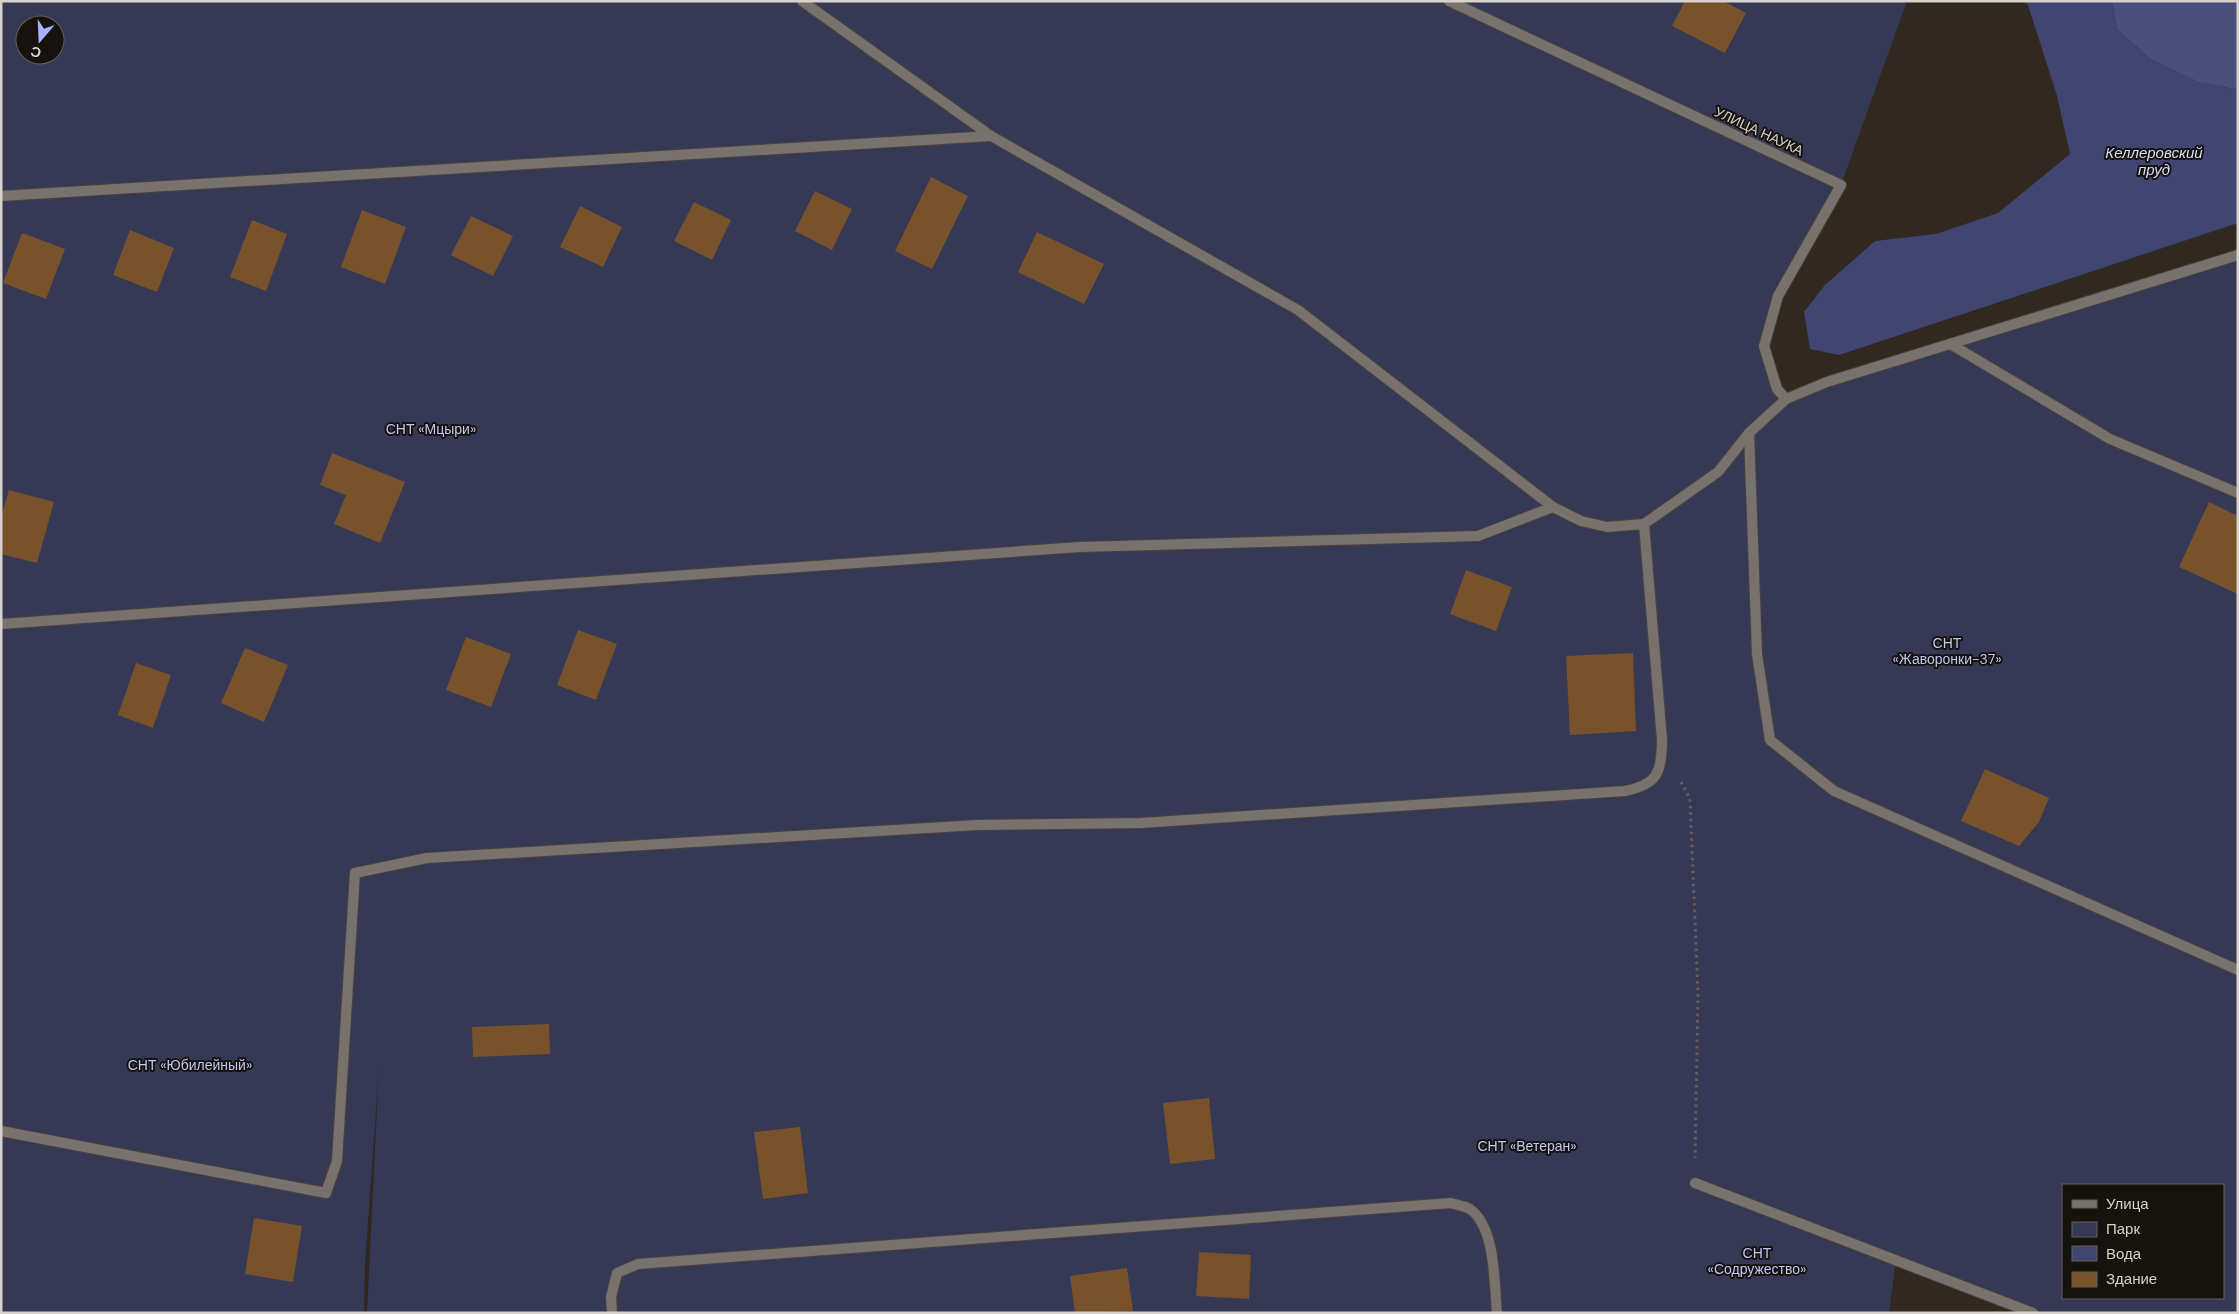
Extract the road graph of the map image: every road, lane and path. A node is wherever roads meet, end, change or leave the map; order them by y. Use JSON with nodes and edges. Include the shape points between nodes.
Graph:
{"nodes":[{"id":1,"x":802,"y":1,"type":"edge"},
{"id":2,"x":1449,"y":1,"type":"edge"},
{"id":3,"x":991,"y":136,"type":"junction"},
{"id":4,"x":1,"y":196,"type":"edge"},
{"id":5,"x":2238,"y":255,"type":"edge"},
{"id":6,"x":1952,"y":345,"type":"junction"},
{"id":7,"x":1786,"y":399,"type":"junction"},
{"id":8,"x":1749,"y":433,"type":"junction"},
{"id":9,"x":2238,"y":492,"type":"edge"},
{"id":10,"x":1553,"y":507,"type":"junction"},
{"id":11,"x":1644,"y":524,"type":"junction"},
{"id":12,"x":1,"y":624,"type":"edge"},
{"id":13,"x":1661,"y":766,"type":"junction"},
{"id":14,"x":2238,"y":970,"type":"edge"},
{"id":15,"x":1,"y":1131,"type":"edge"},
{"id":16,"x":1695,"y":1184,"type":"joint"},
{"id":17,"x":612,"y":1313,"type":"edge"},
{"id":18,"x":1497,"y":1313,"type":"edge"},
{"id":19,"x":2033,"y":1313,"type":"edge"}],
"edges":[{"from":1,"to":3,"type":"street"},
{"from":2,"to":7,"type":"street","name":"УЛИЦА НАУКА","via":[[1841,185],[1778,296],[1764,346],[1777,389]]},
{"from":3,"to":4,"type":"street"},
{"from":3,"to":10,"type":"street","via":[[1298,310]]},
{"from":5,"to":6,"type":"street"},
{"from":6,"to":7,"type":"street","via":[[1827,382]]},
{"from":6,"to":9,"type":"street","via":[[2110,439]]},
{"from":7,"to":8,"type":"street"},
{"from":8,"to":11,"type":"street","via":[[1718,472]]},
{"from":8,"to":14,"type":"street","via":[[1757,654],[1770,740],[1834,791]]},
{"from":10,"to":11,"type":"street","via":[[1580,520],[1607,527]]},
{"from":10,"to":12,"type":"street","via":[[1478,536],[1080,547]]},
{"from":11,"to":13,"type":"street","via":[[1662,740]]},
{"from":13,"to":15,"type":"street","via":[[1654,780],[1640,788],[1625,791],[1141,823],[977,825],[427,858],[355,873],[337,1161],[326,1193]]},
{"from":13,"to":16,"type":"path","via":[[1682,782],[1690,799],[1698,995]]},
{"from":16,"to":19,"type":"street"},
{"from":17,"to":18,"type":"street","via":[[611,1297],[617,1273],[638,1264],[1451,1203],[1469,1208],[1484,1225],[1492,1258]]}]}
